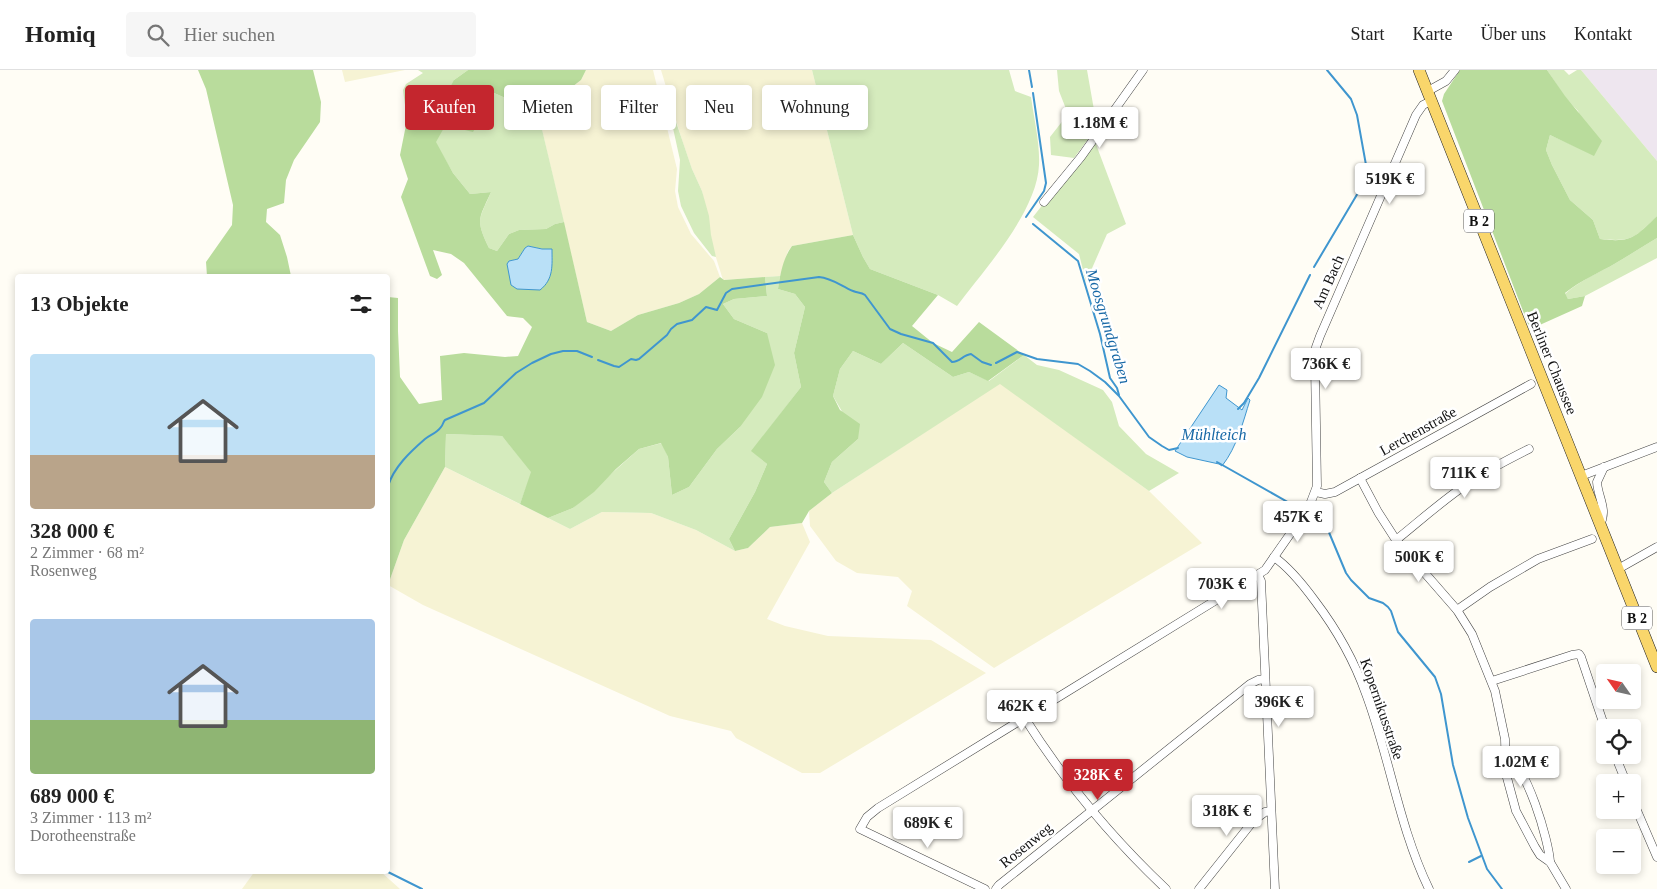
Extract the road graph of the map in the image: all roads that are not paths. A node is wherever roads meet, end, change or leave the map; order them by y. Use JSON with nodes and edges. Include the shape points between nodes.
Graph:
{"nodes":[{"id":1,"x":1143,"y":70,"type":"edge"},
{"id":2,"x":1419,"y":70,"type":"edge"},
{"id":3,"x":1455,"y":70,"type":"edge"},
{"id":4,"x":1430,"y":96,"type":"junction"},
{"id":5,"x":1044,"y":202,"type":"dead end"},
{"id":6,"x":1531,"y":384,"type":"dead end"},
{"id":7,"x":1657,"y":447,"type":"edge"},
{"id":8,"x":1529,"y":449,"type":"dead end"},
{"id":9,"x":1604,"y":467,"type":"junction"},
{"id":10,"x":1581,"y":476,"type":"junction"},
{"id":11,"x":1360,"y":478,"type":"junction"},
{"id":12,"x":1316,"y":492,"type":"junction"},
{"id":13,"x":1600,"y":525,"type":"junction"},
{"id":14,"x":1592,"y":539,"type":"dead end"},
{"id":15,"x":1396,"y":540,"type":"junction"},
{"id":16,"x":1657,"y":547,"type":"edge"},
{"id":17,"x":1274,"y":557,"type":"junction"},
{"id":18,"x":1618,"y":569,"type":"junction"},
{"id":19,"x":1258,"y":575,"type":"junction"},
{"id":20,"x":1457,"y":610,"type":"junction"},
{"id":21,"x":1657,"y":667,"type":"edge"},
{"id":22,"x":1265,"y":679,"type":"junction"},
{"id":23,"x":1492,"y":681,"type":"junction"},
{"id":24,"x":1024,"y":717,"type":"junction"},
{"id":25,"x":1602,"y":719,"type":"edge"},
{"id":26,"x":1506,"y":756,"type":"junction"},
{"id":27,"x":1091,"y":810,"type":"junction"},
{"id":28,"x":1271,"y":811,"type":"junction"},
{"id":29,"x":1641,"y":819,"type":"edge"},
{"id":30,"x":1657,"y":857,"type":"edge"},
{"id":31,"x":1550,"y":862,"type":"junction"},
{"id":32,"x":985,"y":889,"type":"edge"},
{"id":33,"x":996,"y":889,"type":"edge"},
{"id":34,"x":1166,"y":889,"type":"edge"},
{"id":35,"x":1199,"y":889,"type":"edge"},
{"id":36,"x":1275,"y":889,"type":"edge"},
{"id":37,"x":1429,"y":889,"type":"edge"},
{"id":38,"x":1566,"y":889,"type":"edge"}],
"edges":[{"from":1,"to":5,"type":"street","via":[[1081,157]]},
{"from":2,"to":4,"type":"main road","name":"Berliner Chaussee","number":"B 2"},
{"from":3,"to":4,"type":"street","name":"Am Bach"},
{"from":4,"to":10,"type":"main road","name":"Berliner Chaussee","number":"B 2"},
{"from":4,"to":12,"type":"street","name":"Am Bach","via":[[1416,116],[1318,341],[1315,365]]},
{"from":6,"to":11,"type":"street","name":"Lerchenstraße"},
{"from":7,"to":9,"type":"street"},
{"from":8,"to":15,"type":"street","via":[[1472,480]]},
{"from":9,"to":10,"type":"street"},
{"from":9,"to":13,"type":"street","via":[[1597,482],[1604,511]]},
{"from":10,"to":13,"type":"main road","name":"Berliner Chaussee","number":"B 2"},
{"from":11,"to":12,"type":"street","name":"Lerchenstraße","via":[[1335,492]]},
{"from":11,"to":15,"type":"street"},
{"from":12,"to":17,"type":"street"},
{"from":13,"to":18,"type":"main road","name":"Berliner Chaussee","number":"B 2"},
{"from":14,"to":20,"type":"street","via":[[1538,559]]},
{"from":15,"to":20,"type":"street"},
{"from":16,"to":18,"type":"street"},
{"from":17,"to":19,"type":"street"},
{"from":17,"to":37,"type":"street","name":"Kopernikusstraße","via":[[1313,598],[1350,655],[1369,702],[1411,847]]},
{"from":18,"to":21,"type":"main road","name":"Berliner Chaussee","number":"B 2"},
{"from":19,"to":22,"type":"street","via":[[1261,581]]},
{"from":19,"to":24,"type":"street"},
{"from":20,"to":23,"type":"street","via":[[1472,634]]},
{"from":22,"to":27,"type":"street","name":"Rosenweg","via":[[1250,684]]},
{"from":22,"to":28,"type":"street"},
{"from":23,"to":25,"type":"street","via":[[1579,654]]},
{"from":23,"to":26,"type":"street","via":[[1502,720]]},
{"from":24,"to":27,"type":"street"},
{"from":24,"to":32,"type":"street","via":[[878,808],[860,829]]},
{"from":26,"to":31,"type":"street","via":[[1513,761],[1531,795],[1548,842]]},
{"from":26,"to":31,"type":"street","via":[[1506,774],[1516,811],[1535,848]]},
{"from":27,"to":33,"type":"street","name":"Rosenweg"},
{"from":27,"to":34,"type":"street"},
{"from":28,"to":35,"type":"street","via":[[1254,820]]},
{"from":28,"to":36,"type":"street"},
{"from":29,"to":30,"type":"street"},
{"from":31,"to":38,"type":"street"}]}
